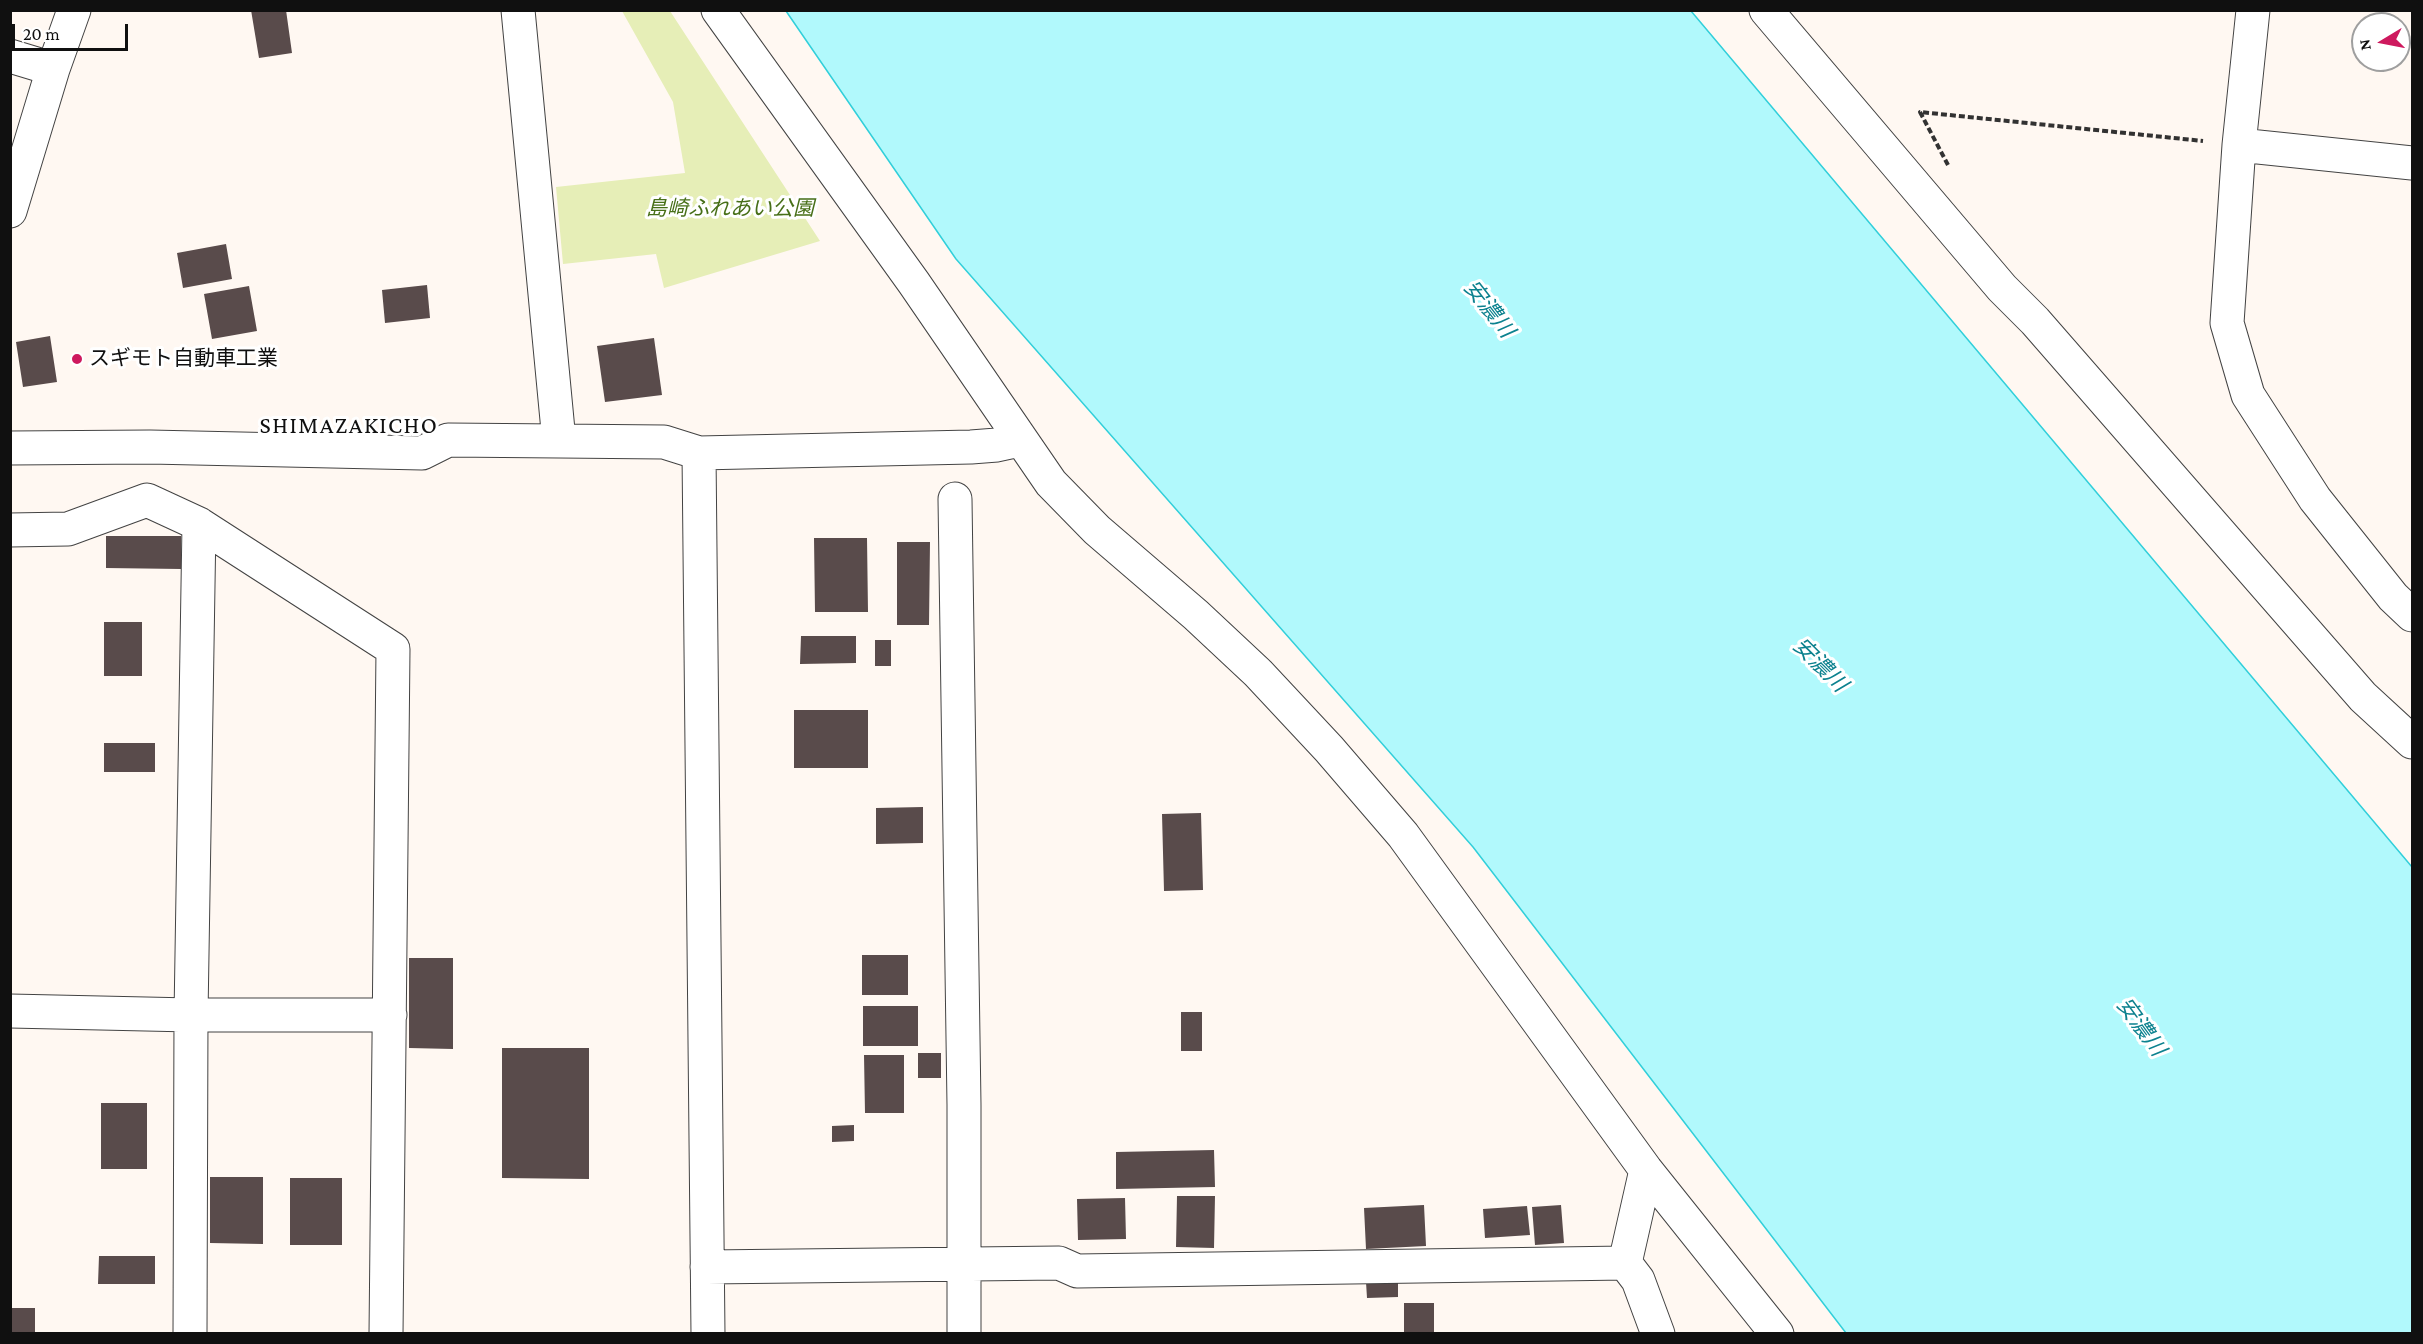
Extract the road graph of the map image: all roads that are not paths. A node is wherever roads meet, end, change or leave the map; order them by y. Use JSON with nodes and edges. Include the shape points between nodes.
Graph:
{"nodes":[{"id":1,"x":74,"y":10,"type":"edge"},
{"id":2,"x":518,"y":10,"type":"edge"},
{"id":3,"x":718,"y":10,"type":"edge"},
{"id":4,"x":1766,"y":10,"type":"edge"},
{"id":5,"x":2253,"y":10,"type":"edge"},
{"id":6,"x":10,"y":56,"type":"edge"},
{"id":7,"x":53,"y":69,"type":"junction"},
{"id":8,"x":2239,"y":145,"type":"junction"},
{"id":9,"x":2412,"y":163,"type":"edge"},
{"id":10,"x":10,"y":211,"type":"edge"},
{"id":11,"x":1020,"y":440,"type":"junction"},
{"id":12,"x":559,"y":441,"type":"junction"},
{"id":13,"x":150,"y":447,"type":"junction"},
{"id":14,"x":10,"y":448,"type":"edge"},
{"id":15,"x":699,"y":453,"type":"junction"},
{"id":16,"x":147,"y":500,"type":"junction"},
{"id":17,"x":955,"y":500,"type":"dead end"},
{"id":18,"x":199,"y":524,"type":"junction"},
{"id":19,"x":10,"y":530,"type":"edge"},
{"id":20,"x":2412,"y":615,"type":"edge"},
{"id":21,"x":2412,"y":742,"type":"edge"},
{"id":22,"x":10,"y":1011,"type":"edge"},
{"id":23,"x":191,"y":1015,"type":"junction"},
{"id":24,"x":390,"y":1015,"type":"junction"},
{"id":25,"x":1646,"y":1170,"type":"junction"},
{"id":26,"x":964,"y":1263,"type":"junction"},
{"id":27,"x":1625,"y":1263,"type":"junction"},
{"id":28,"x":707,"y":1267,"type":"junction"},
{"id":29,"x":190,"y":1334,"type":"edge"},
{"id":30,"x":386,"y":1334,"type":"edge"},
{"id":31,"x":708,"y":1334,"type":"edge"},
{"id":32,"x":964,"y":1334,"type":"edge"},
{"id":33,"x":1658,"y":1334,"type":"edge"},
{"id":34,"x":1777,"y":1334,"type":"edge"}],
"edges":[{"from":1,"to":7,"type":"street"},
{"from":2,"to":12,"type":"street"},
{"from":3,"to":11,"type":"street","via":[[914,283]]},
{"from":4,"to":21,"type":"street","via":[[2002,288],[2363,698]]},
{"from":5,"to":8,"type":"street"},
{"from":6,"to":7,"type":"street"},
{"from":7,"to":10,"type":"street"},
{"from":8,"to":9,"type":"street"},
{"from":8,"to":20,"type":"street","via":[[2227,323],[2248,395],[2315,499],[2393,597]]},
{"from":11,"to":15,"type":"street","via":[[971,447]]},
{"from":11,"to":25,"type":"street","via":[[1051,483],[1096,530],[1258,673],[1403,835]]},
{"from":12,"to":13,"type":"street","via":[[448,440],[422,453]]},
{"from":12,"to":15,"type":"street","via":[[664,442]]},
{"from":13,"to":14,"type":"street"},
{"from":13,"to":16,"type":"street"},
{"from":15,"to":28,"type":"street"},
{"from":16,"to":18,"type":"street"},
{"from":16,"to":19,"type":"street","via":[[68,529]]},
{"from":17,"to":26,"type":"street"},
{"from":18,"to":23,"type":"street"},
{"from":18,"to":24,"type":"street","via":[[393,649]]},
{"from":22,"to":23,"type":"street"},
{"from":23,"to":24,"type":"street"},
{"from":23,"to":29,"type":"street"},
{"from":24,"to":30,"type":"street"},
{"from":25,"to":27,"type":"street"},
{"from":25,"to":34,"type":"street"},
{"from":26,"to":27,"type":"street","via":[[1059,1263],[1077,1271]]},
{"from":26,"to":28,"type":"street"},
{"from":26,"to":32,"type":"street"},
{"from":27,"to":33,"type":"street","via":[[1638,1280]]},
{"from":28,"to":31,"type":"street"}]}
